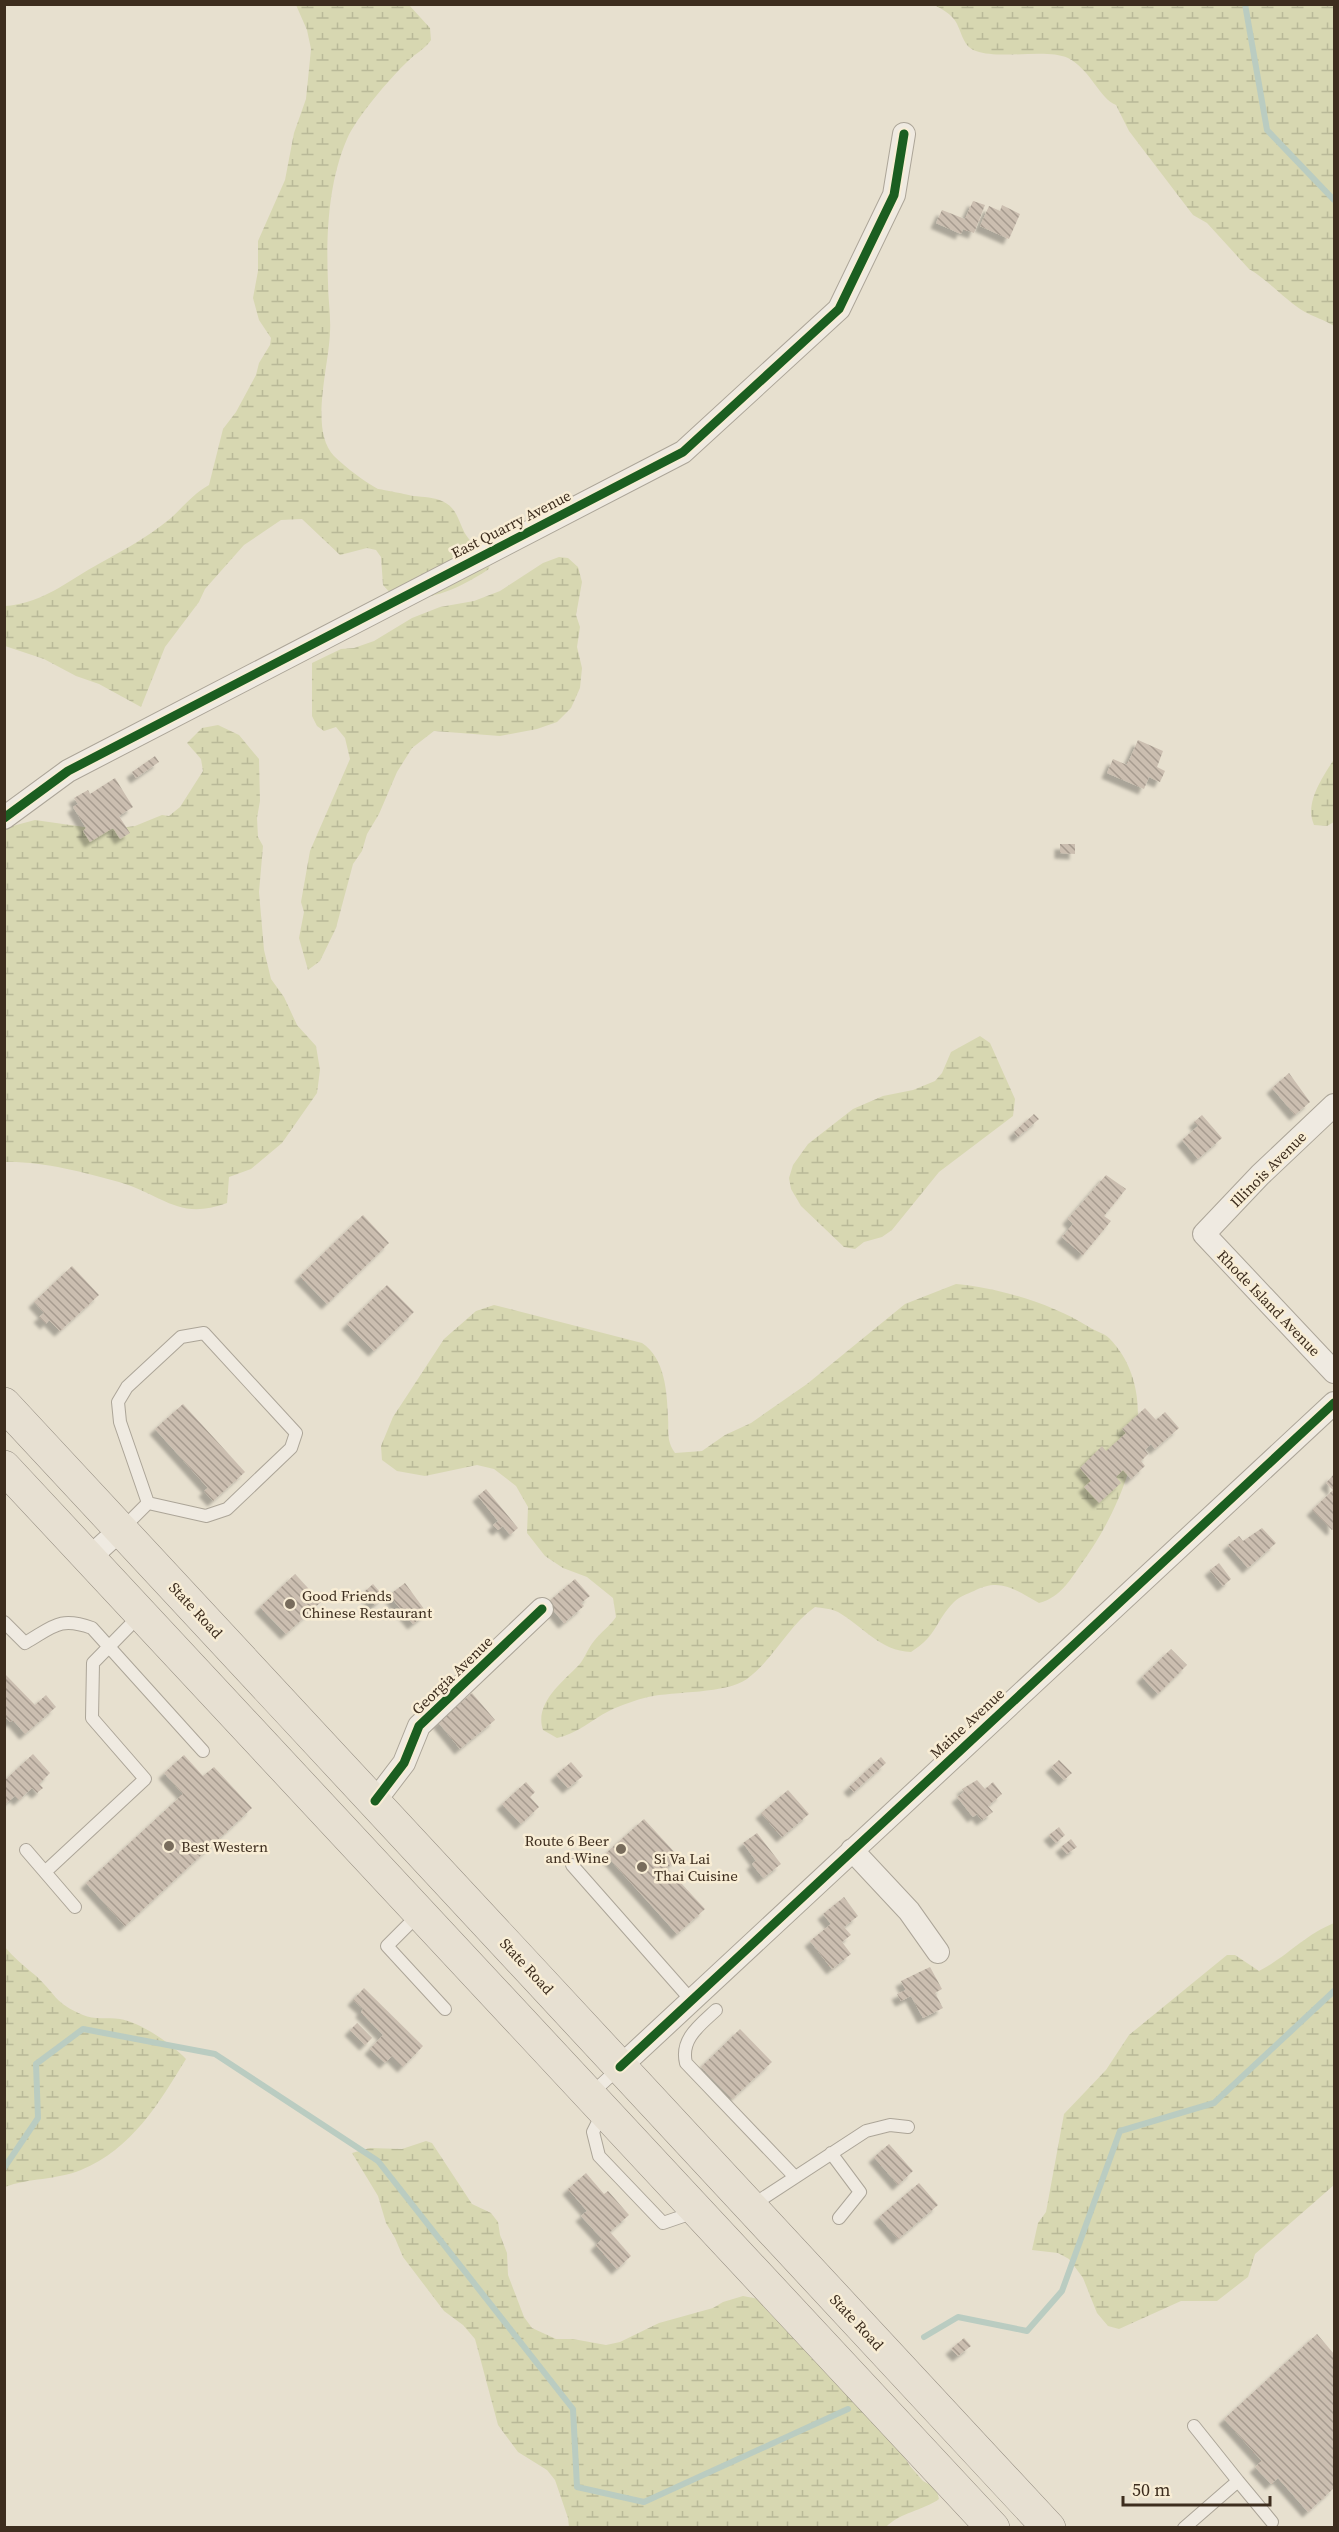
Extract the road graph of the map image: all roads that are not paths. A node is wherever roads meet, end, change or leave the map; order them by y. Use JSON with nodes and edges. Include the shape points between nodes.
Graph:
{"nodes":[{"id":1,"x":904,"y":134,"type":"dead end"},
{"id":2,"x":4,"y":818,"type":"edge"},
{"id":3,"x":1335,"y":1105,"type":"edge"},
{"id":4,"x":1204,"y":1234,"type":"joint"},
{"id":5,"x":1335,"y":1372,"type":"edge"},
{"id":6,"x":1335,"y":1403,"type":"edge"},
{"id":7,"x":4,"y":1404,"type":"edge"},
{"id":8,"x":4,"y":1467,"type":"edge"},
{"id":9,"x":148,"y":1503,"type":"junction"},
{"id":10,"x":121,"y":1529,"type":"junction"},
{"id":11,"x":89,"y":1558,"type":"junction"},
{"id":12,"x":542,"y":1609,"type":"dead end"},
{"id":13,"x":141,"y":1614,"type":"junction"},
{"id":14,"x":4,"y":1622,"type":"edge"},
{"id":15,"x":108,"y":1646,"type":"junction"},
{"id":16,"x":203,"y":1751,"type":"dead end"},
{"id":17,"x":375,"y":1802,"type":"junction"},
{"id":18,"x":26,"y":1850,"type":"dead end"},
{"id":19,"x":852,"y":1851,"type":"junction"},
{"id":20,"x":572,"y":1865,"type":"dead end"},
{"id":21,"x":45,"y":1872,"type":"junction"},
{"id":22,"x":75,"y":1906,"type":"dead end"},
{"id":23,"x":420,"y":1913,"type":"junction"},
{"id":24,"x":938,"y":1952,"type":"dead end"},
{"id":25,"x":692,"y":2001,"type":"junction"},
{"id":26,"x":445,"y":2009,"type":"dead end"},
{"id":27,"x":716,"y":2010,"type":"dead end"},
{"id":28,"x":620,"y":2067,"type":"junction"},
{"id":29,"x":597,"y":2102,"type":"junction"},
{"id":30,"x":908,"y":2127,"type":"dead end"},
{"id":31,"x":831,"y":2152,"type":"junction"},
{"id":32,"x":795,"y":2177,"type":"junction"},
{"id":33,"x":750,"y":2206,"type":"junction"},
{"id":34,"x":839,"y":2218,"type":"dead end"},
{"id":35,"x":1194,"y":2426,"type":"dead end"},
{"id":36,"x":1238,"y":2481,"type":"junction"},
{"id":37,"x":1272,"y":2522,"type":"dead end"},
{"id":38,"x":993,"y":2528,"type":"edge"},
{"id":39,"x":1049,"y":2528,"type":"edge"},
{"id":40,"x":1184,"y":2528,"type":"edge"}],
"edges":[{"from":1,"to":2,"type":"street","name":"East Quarry Avenue","via":[[894,195],[839,309],[683,452],[68,771]]},
{"from":3,"to":4,"type":"street","name":"Illinois Avenue"},
{"from":4,"to":5,"type":"street","name":"Rhode Island Avenue"},
{"from":6,"to":19,"type":"street","name":"Maine Avenue"},
{"from":7,"to":10,"type":"main road","name":"State Road"},
{"from":8,"to":11,"type":"main road"},
{"from":9,"to":9,"type":"lane","via":[[120,1422],[118,1402],[127,1387],[181,1337],[204,1333],[296,1433],[291,1448],[227,1509],[206,1516]]},
{"from":9,"to":10,"type":"lane"},
{"from":10,"to":11,"type":"street"},
{"from":10,"to":17,"type":"main road","name":"State Road"},
{"from":11,"to":13,"type":"main road"},
{"from":12,"to":17,"type":"street","name":"Georgia Avenue","via":[[419,1726],[404,1763]]},
{"from":13,"to":15,"type":"lane"},
{"from":13,"to":23,"type":"main road"},
{"from":14,"to":15,"type":"lane","via":[[25,1644],[59,1623],[73,1622],[92,1628]]},
{"from":15,"to":16,"type":"lane"},
{"from":15,"to":21,"type":"lane","via":[[93,1663],[92,1718],[145,1779]]},
{"from":17,"to":28,"type":"main road","name":"State Road"},
{"from":18,"to":21,"type":"lane"},
{"from":19,"to":24,"type":"street","via":[[909,1911]]},
{"from":19,"to":25,"type":"street","name":"Maine Avenue"},
{"from":20,"to":25,"type":"lane"},
{"from":21,"to":22,"type":"lane"},
{"from":23,"to":26,"type":"lane","via":[[387,1946]]},
{"from":23,"to":29,"type":"main road"},
{"from":25,"to":28,"type":"street","name":"Maine Avenue"},
{"from":27,"to":32,"type":"lane","via":[[690,2035],[684,2055],[686,2064]]},
{"from":28,"to":29,"type":"lane"},
{"from":28,"to":33,"type":"main road","name":"State Road"},
{"from":29,"to":38,"type":"main road"},
{"from":30,"to":31,"type":"lane","via":[[890,2125],[867,2131]]},
{"from":31,"to":32,"type":"lane"},
{"from":31,"to":34,"type":"lane","via":[[860,2192]]},
{"from":32,"to":33,"type":"lane"},
{"from":33,"to":39,"type":"main road","name":"State Road"},
{"from":35,"to":36,"type":"lane"},
{"from":36,"to":37,"type":"lane"},
{"from":36,"to":40,"type":"lane"}]}
